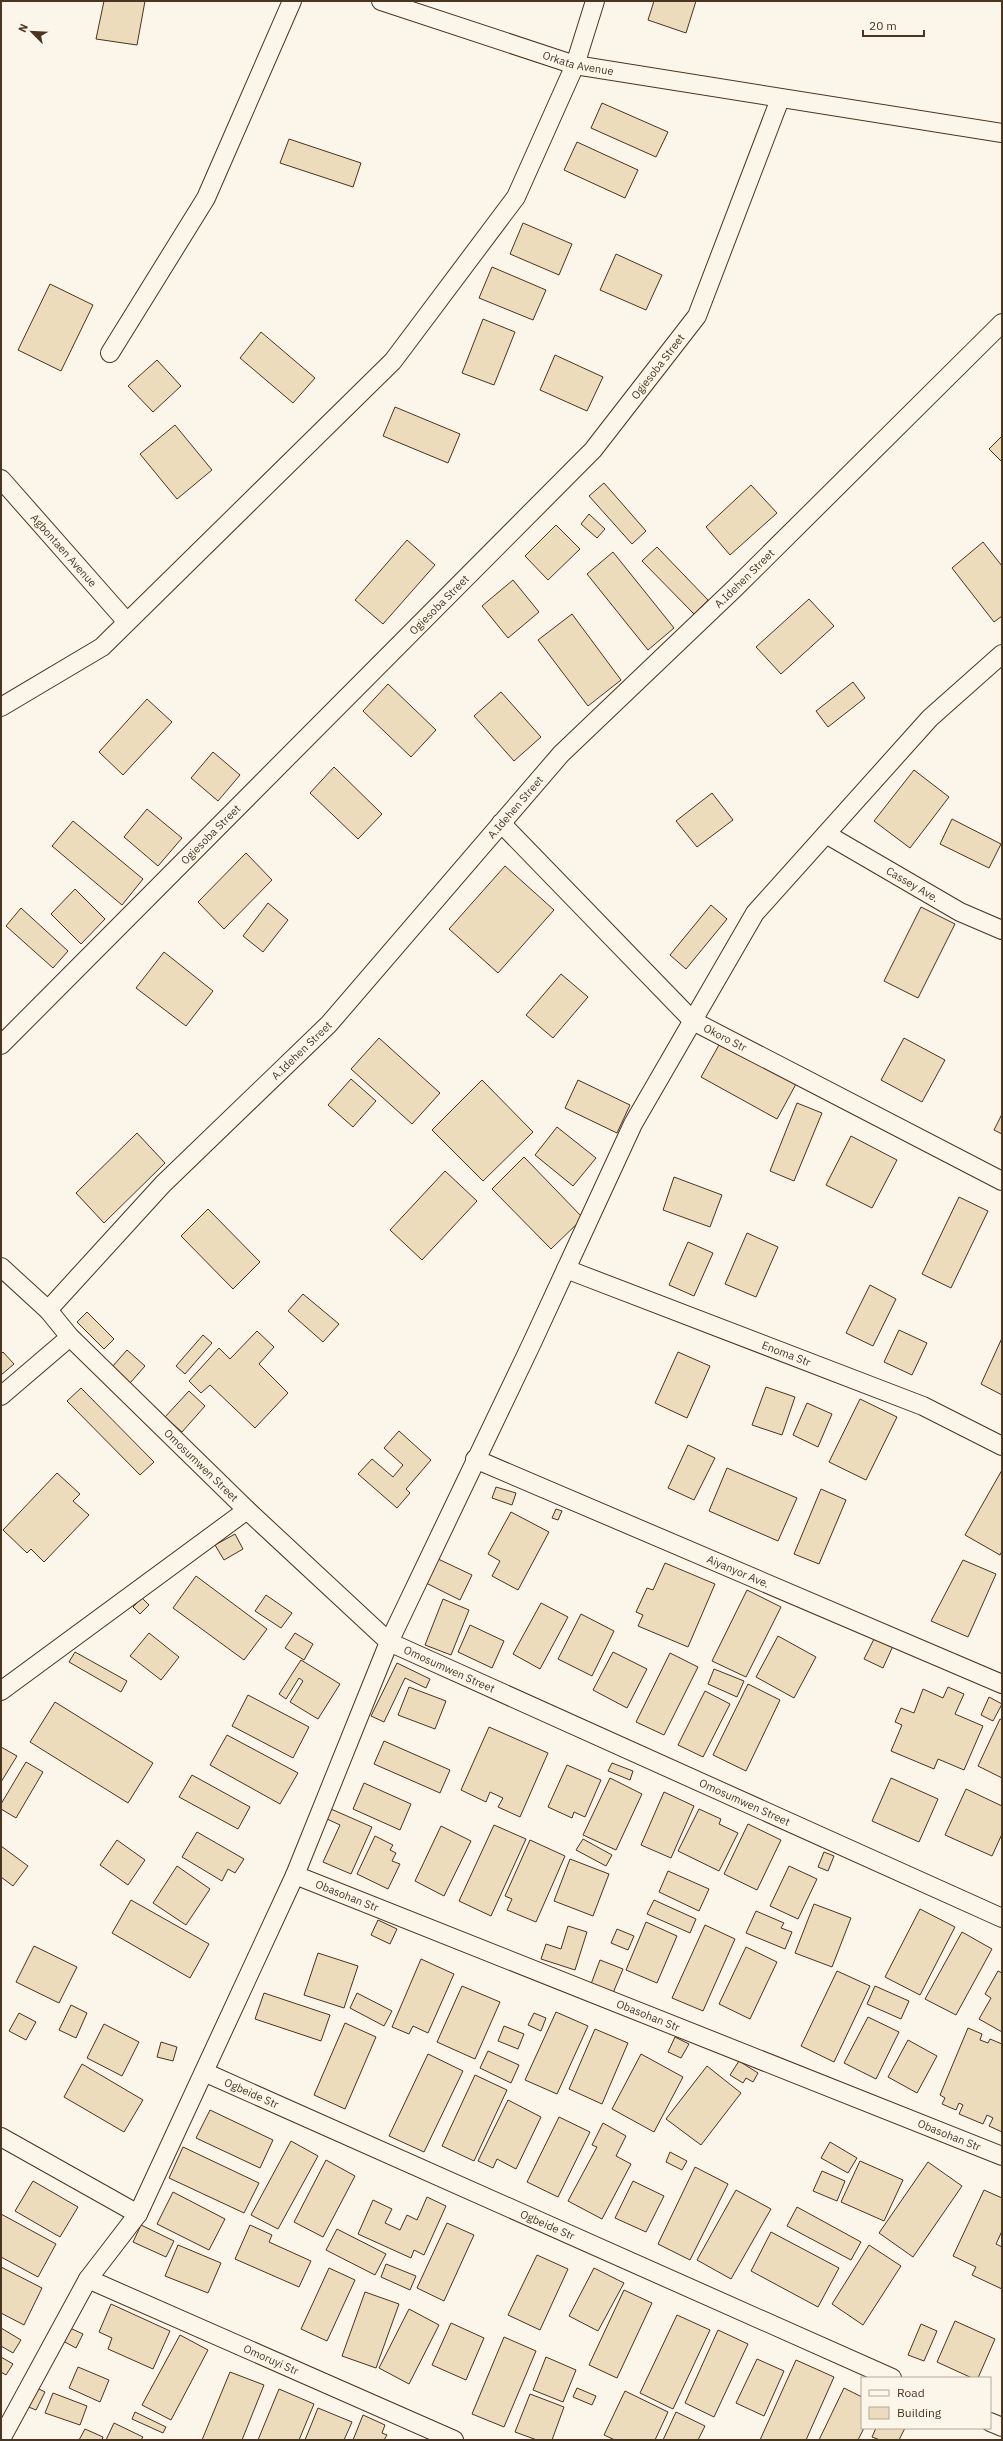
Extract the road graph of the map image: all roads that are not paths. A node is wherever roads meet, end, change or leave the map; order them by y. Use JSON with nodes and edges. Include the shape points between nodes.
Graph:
{"nodes":[{"id":1,"x":292,"y":1,"type":"edge"},
{"id":2,"x":382,"y":1,"type":"edge"},
{"id":3,"x":595,"y":1,"type":"edge"},
{"id":4,"x":575,"y":65,"type":"junction"},
{"id":5,"x":780,"y":99,"type":"junction"},
{"id":6,"x":1002,"y":133,"type":"edge"},
{"id":7,"x":1002,"y":323,"type":"edge"},
{"id":8,"x":110,"y":354,"type":"dead end"},
{"id":9,"x":1,"y":479,"type":"edge"},
{"id":10,"x":127,"y":622,"type":"junction"},
{"id":11,"x":1002,"y":654,"type":"edge"},
{"id":12,"x":1,"y":707,"type":"edge"},
{"id":13,"x":501,"y":824,"type":"junction"},
{"id":14,"x":826,"y":834,"type":"junction"},
{"id":15,"x":1002,"y":930,"type":"edge"},
{"id":16,"x":693,"y":1021,"type":"junction"},
{"id":17,"x":1,"y":1045,"type":"edge"},
{"id":18,"x":1002,"y":1181,"type":"edge"},
{"id":19,"x":1,"y":1267,"type":"edge"},
{"id":20,"x":566,"y":1269,"type":"junction"},
{"id":21,"x":48,"y":1310,"type":"junction"},
{"id":22,"x":70,"y":1337,"type":"junction"},
{"id":23,"x":1,"y":1396,"type":"edge"},
{"id":24,"x":1002,"y":1446,"type":"edge"},
{"id":25,"x":475,"y":1459,"type":"junction"},
{"id":26,"x":247,"y":1510,"type":"junction"},
{"id":27,"x":389,"y":1642,"type":"junction"},
{"id":28,"x":1002,"y":1684,"type":"edge"},
{"id":29,"x":1,"y":1691,"type":"edge"},
{"id":30,"x":295,"y":1875,"type":"junction"},
{"id":31,"x":1002,"y":1918,"type":"edge"},
{"id":32,"x":204,"y":2072,"type":"junction"},
{"id":33,"x":1,"y":2137,"type":"edge"},
{"id":34,"x":1002,"y":2156,"type":"edge"},
{"id":35,"x":138,"y":2214,"type":"junction"},
{"id":36,"x":88,"y":2279,"type":"junction"},
{"id":37,"x":890,"y":2377,"type":"edge"},
{"id":38,"x":991,"y":2422,"type":"edge"},
{"id":39,"x":1002,"y":2427,"type":"edge"},
{"id":40,"x":1,"y":2439,"type":"edge"},
{"id":41,"x":454,"y":2440,"type":"edge"}],
"edges":[{"from":1,"to":8,"type":"street","via":[[206,198]]},
{"from":2,"to":4,"type":"street","name":"Orkata Avenue"},
{"from":3,"to":4,"type":"street"},
{"from":4,"to":5,"type":"street","name":"Orkata Avenue"},
{"from":4,"to":10,"type":"street","via":[[516,197],[393,361]]},
{"from":5,"to":6,"type":"street","name":"Orkata Avenue"},
{"from":5,"to":17,"type":"street","name":"Ogiesoba Street","via":[[697,316],[593,450]]},
{"from":7,"to":13,"type":"street","name":"A.Idehen Street","via":[[735,588],[561,754]]},
{"from":9,"to":10,"type":"street","name":"Agbontaen Avenue"},
{"from":10,"to":12,"type":"street","via":[[102,647]]},
{"from":11,"to":14,"type":"street","via":[[930,718]]},
{"from":13,"to":16,"type":"street","name":"Okoro Str"},
{"from":13,"to":21,"type":"street","name":"A.Idehen Street","via":[[329,1024],[163,1184]]},
{"from":14,"to":15,"type":"street","name":"Cassey Ave.","via":[[960,912]]},
{"from":14,"to":16,"type":"street","via":[[755,913]]},
{"from":16,"to":18,"type":"street","name":"Okoro Str"},
{"from":16,"to":20,"type":"street","via":[[633,1124]]},
{"from":19,"to":21,"type":"street","name":"Omosumwen Street"},
{"from":20,"to":24,"type":"street","name":"Enoma Str","via":[[923,1406]]},
{"from":20,"to":25,"type":"street"},
{"from":21,"to":22,"type":"street","name":"Omosumwen Street"},
{"from":22,"to":23,"type":"street"},
{"from":22,"to":26,"type":"street","name":"Omosumwen Street"},
{"from":25,"to":27,"type":"street"},
{"from":25,"to":28,"type":"street","name":"Aiyanyor Ave."},
{"from":26,"to":27,"type":"street","name":"Omosumwen Street"},
{"from":26,"to":29,"type":"street"},
{"from":27,"to":30,"type":"street"},
{"from":27,"to":31,"type":"street","name":"Omosumwen Street"},
{"from":30,"to":32,"type":"street"},
{"from":30,"to":34,"type":"street","name":"Obasohan Str"},
{"from":32,"to":35,"type":"street"},
{"from":32,"to":37,"type":"street","name":"Ogbeide Str"},
{"from":33,"to":35,"type":"street"},
{"from":35,"to":36,"type":"street"},
{"from":36,"to":40,"type":"street"},
{"from":36,"to":41,"type":"street","name":"Omoruyi Str"},
{"from":38,"to":39,"type":"street"}]}
